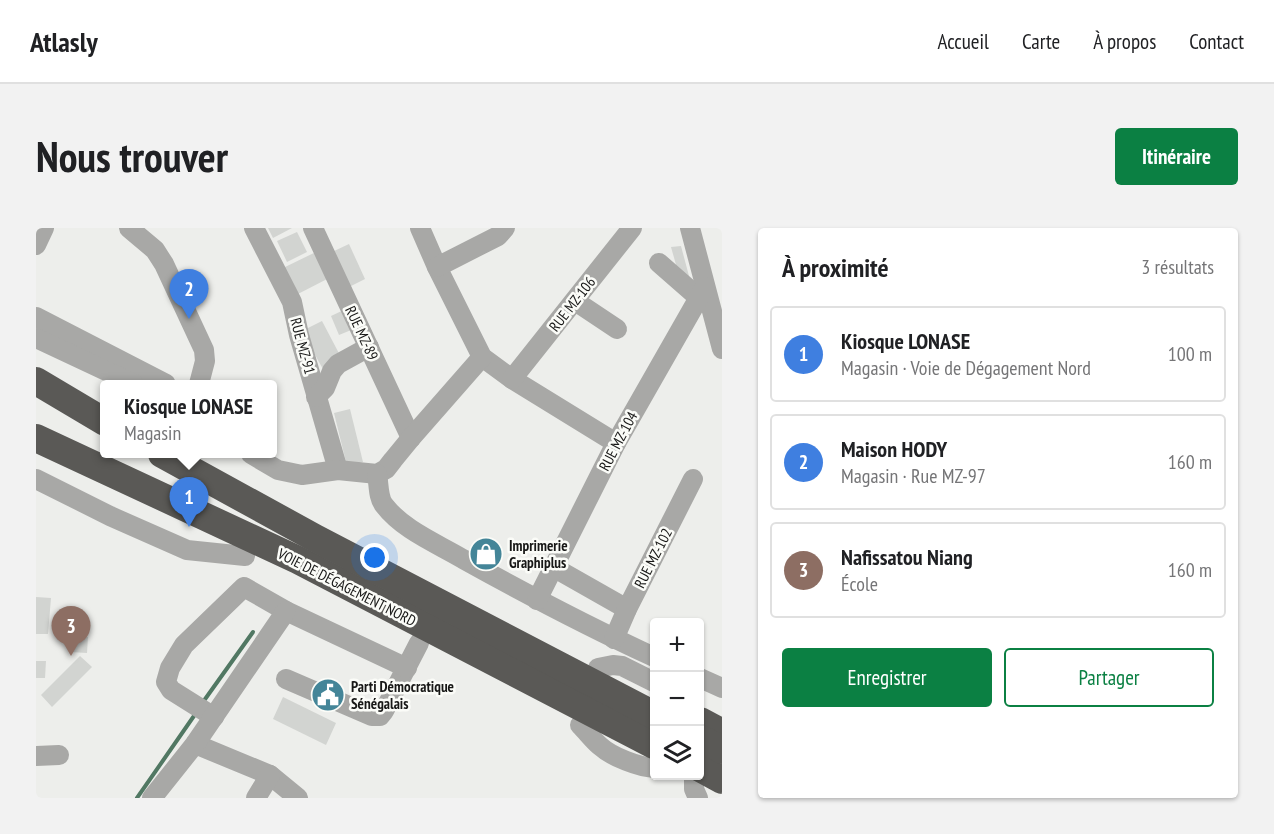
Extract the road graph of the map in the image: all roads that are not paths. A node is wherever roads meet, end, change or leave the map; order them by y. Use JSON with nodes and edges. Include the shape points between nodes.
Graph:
{"nodes":[{"id":1,"x":44,"y":228,"type":"edge"},
{"id":2,"x":254,"y":228,"type":"edge"},
{"id":3,"x":313,"y":228,"type":"edge"},
{"id":4,"x":420,"y":228,"type":"edge"},
{"id":5,"x":632,"y":228,"type":"edge"},
{"id":6,"x":690,"y":228,"type":"edge"},
{"id":7,"x":137,"y":230,"type":"edge"},
{"id":8,"x":499,"y":231,"type":"edge"},
{"id":9,"x":36,"y":245,"type":"edge"},
{"id":10,"x":659,"y":263,"type":"dead end"},
{"id":11,"x":437,"y":267,"type":"junction"},
{"id":12,"x":702,"y":292,"type":"junction"},
{"id":13,"x":575,"y":300,"type":"junction"},
{"id":14,"x":36,"y":317,"type":"edge"},
{"id":15,"x":617,"y":329,"type":"dead end"},
{"id":16,"x":36,"y":338,"type":"edge"},
{"id":17,"x":369,"y":347,"type":"junction"},
{"id":18,"x":722,"y":349,"type":"edge"},
{"id":19,"x":482,"y":357,"type":"junction"},
{"id":20,"x":513,"y":379,"type":"junction"},
{"id":21,"x":126,"y":380,"type":"edge"},
{"id":22,"x":158,"y":380,"type":"edge"},
{"id":23,"x":200,"y":380,"type":"edge"},
{"id":24,"x":36,"y":381,"type":"edge"},
{"id":25,"x":316,"y":397,"type":"junction"},
{"id":26,"x":100,"y":418,"type":"edge"},
{"id":27,"x":36,"y":438,"type":"edge"},
{"id":28,"x":411,"y":438,"type":"junction"},
{"id":29,"x":616,"y":443,"type":"junction"},
{"id":30,"x":171,"y":458,"type":"edge"},
{"id":31,"x":195,"y":458,"type":"edge"},
{"id":32,"x":259,"y":458,"type":"edge"},
{"id":33,"x":338,"y":470,"type":"junction"},
{"id":34,"x":377,"y":474,"type":"junction"},
{"id":35,"x":36,"y":479,"type":"edge"},
{"id":36,"x":693,"y":479,"type":"dead end"},
{"id":37,"x":183,"y":506,"type":"junction"},
{"id":38,"x":244,"y":556,"type":"junction"},
{"id":39,"x":554,"y":567,"type":"junction"},
{"id":40,"x":537,"y":600,"type":"junction"},
{"id":41,"x":627,"y":609,"type":"junction"},
{"id":42,"x":286,"y":611,"type":"junction"},
{"id":43,"x":614,"y":639,"type":"junction"},
{"id":44,"x":650,"y":655,"type":"edge"},
{"id":45,"x":413,"y":656,"type":"junction"},
{"id":46,"x":598,"y":668,"type":"junction"},
{"id":47,"x":286,"y":679,"type":"dead end"},
{"id":48,"x":650,"y":680,"type":"edge"},
{"id":49,"x":704,"y":680,"type":"edge"},
{"id":50,"x":722,"y":688,"type":"edge"},
{"id":51,"x":650,"y":695,"type":"edge"},
{"id":52,"x":205,"y":711,"type":"junction"},
{"id":53,"x":650,"y":713,"type":"edge"},
{"id":54,"x":580,"y":725,"type":"junction"},
{"id":55,"x":712,"y":734,"type":"edge"},
{"id":56,"x":650,"y":743,"type":"edge"},
{"id":57,"x":195,"y":744,"type":"junction"},
{"id":58,"x":704,"y":754,"type":"edge"},
{"id":59,"x":59,"y":755,"type":"dead end"},
{"id":60,"x":36,"y":756,"type":"edge"},
{"id":61,"x":650,"y":761,"type":"edge"},
{"id":62,"x":650,"y":768,"type":"edge"},
{"id":63,"x":270,"y":775,"type":"junction"},
{"id":64,"x":704,"y":778,"type":"edge"},
{"id":65,"x":722,"y":780,"type":"edge"},
{"id":66,"x":152,"y":798,"type":"edge"},
{"id":67,"x":256,"y":798,"type":"edge"},
{"id":68,"x":298,"y":798,"type":"edge"}],
"edges":[{"from":1,"to":9,"type":"street"},
{"from":2,"to":25,"type":"street","name":"RUE MZ-91","via":[[292,302]]},
{"from":3,"to":17,"type":"street","name":"RUE MZ-89"},
{"from":4,"to":11,"type":"street"},
{"from":5,"to":13,"type":"street","name":"RUE MZ-106"},
{"from":6,"to":12,"type":"street"},
{"from":7,"to":23,"type":"street","via":[[164,264],[204,350]]},
{"from":8,"to":11,"type":"street"},
{"from":10,"to":12,"type":"street"},
{"from":11,"to":19,"type":"street"},
{"from":12,"to":18,"type":"street"},
{"from":12,"to":29,"type":"street","name":"RUE MZ-104"},
{"from":13,"to":15,"type":"street"},
{"from":13,"to":20,"type":"street","name":"RUE MZ-106"},
{"from":14,"to":22,"type":"street"},
{"from":16,"to":21,"type":"street"},
{"from":17,"to":25,"type":"street","via":[[338,364]]},
{"from":17,"to":28,"type":"street","name":"RUE MZ-89"},
{"from":19,"to":20,"type":"street"},
{"from":19,"to":28,"type":"street"},
{"from":20,"to":29,"type":"street"},
{"from":24,"to":26,"type":"highway"},
{"from":25,"to":33,"type":"street","name":"RUE MZ-91"},
{"from":27,"to":37,"type":"highway","name":"VOIE DE DÉGAGEMENT NORD"},
{"from":28,"to":34,"type":"street","via":[[386,469]]},
{"from":29,"to":39,"type":"street","name":"RUE MZ-104"},
{"from":30,"to":53,"type":"highway","name":"VOIE DE DÉGAGEMENT NORD"},
{"from":31,"to":46,"type":"highway"},
{"from":32,"to":33,"type":"street","via":[[278,470],[302,475]]},
{"from":33,"to":34,"type":"street"},
{"from":34,"to":40,"type":"street","via":[[382,502],[408,527]]},
{"from":35,"to":38,"type":"street","via":[[187,550]]},
{"from":36,"to":41,"type":"street","name":"RUE MZ-102"},
{"from":37,"to":38,"type":"highway"},
{"from":37,"to":56,"type":"highway","name":"VOIE DE DÉGAGEMENT NORD","via":[[298,560]]},
{"from":38,"to":45,"type":"highway"},
{"from":39,"to":40,"type":"street","name":"RUE MZ-104"},
{"from":39,"to":41,"type":"street"},
{"from":40,"to":43,"type":"street"},
{"from":41,"to":43,"type":"street","name":"RUE MZ-102"},
{"from":42,"to":45,"type":"street"},
{"from":42,"to":52,"type":"street"},
{"from":42,"to":52,"type":"street","via":[[244,587],[184,645],[166,682],[171,690]]},
{"from":43,"to":44,"type":"street"},
{"from":45,"to":47,"type":"street","via":[[380,716],[372,717]]},
{"from":45,"to":54,"type":"highway"},
{"from":46,"to":48,"type":"street","via":[[622,666]]},
{"from":46,"to":51,"type":"highway"},
{"from":49,"to":50,"type":"street"},
{"from":52,"to":57,"type":"street"},
{"from":54,"to":61,"type":"highway"},
{"from":54,"to":62,"type":"street","via":[[602,748]]},
{"from":55,"to":58,"type":"street"},
{"from":57,"to":63,"type":"street"},
{"from":57,"to":66,"type":"street"},
{"from":59,"to":60,"type":"street"},
{"from":63,"to":67,"type":"street"},
{"from":63,"to":68,"type":"street"},
{"from":64,"to":65,"type":"highway"}]}
